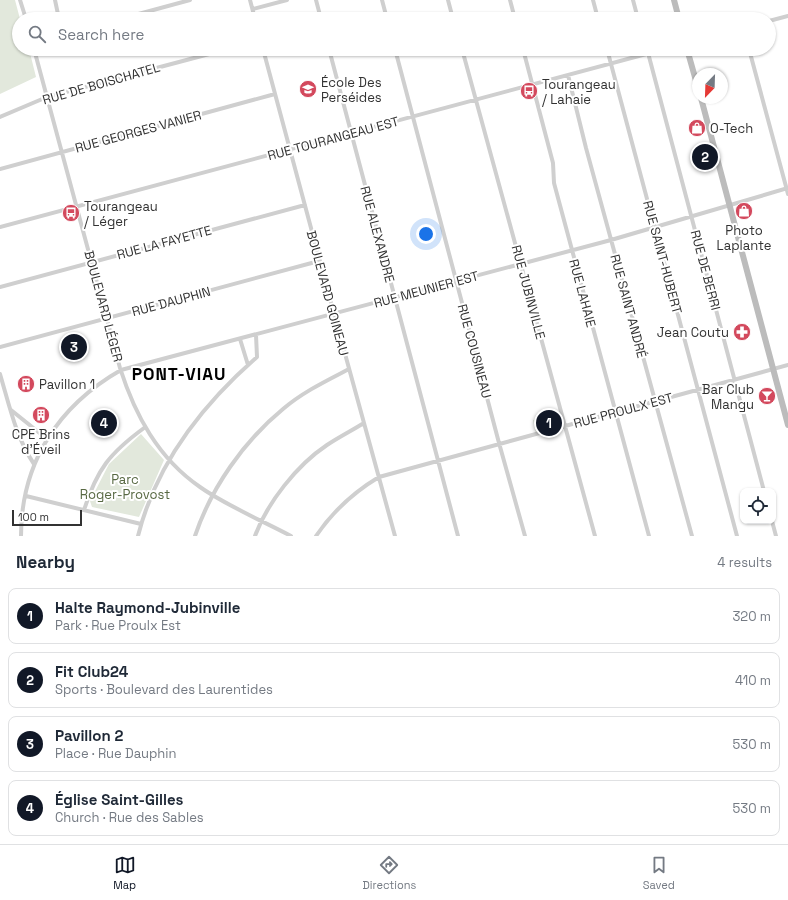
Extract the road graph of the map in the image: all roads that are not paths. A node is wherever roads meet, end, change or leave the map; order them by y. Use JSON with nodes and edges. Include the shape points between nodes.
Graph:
{"nodes":[{"id":1,"x":20,"y":0,"type":"edge"},
{"id":2,"x":55,"y":0,"type":"edge"},
{"id":3,"x":190,"y":0,"type":"edge"},
{"id":4,"x":250,"y":0,"type":"edge"},
{"id":5,"x":287,"y":0,"type":"edge"},
{"id":6,"x":316,"y":0,"type":"edge"},
{"id":7,"x":382,"y":0,"type":"edge"},
{"id":8,"x":448,"y":0,"type":"edge"},
{"id":9,"x":510,"y":0,"type":"edge"},
{"id":10,"x":593,"y":0,"type":"edge"},
{"id":11,"x":633,"y":0,"type":"edge"},
{"id":12,"x":674,"y":0,"type":"edge"},
{"id":13,"x":253,"y":9,"type":"junction"},
{"id":14,"x":24,"y":12,"type":"edge"},
{"id":15,"x":58,"y":12,"type":"edge"},
{"id":16,"x":146,"y":12,"type":"edge"},
{"id":17,"x":254,"y":12,"type":"edge"},
{"id":18,"x":319,"y":12,"type":"edge"},
{"id":19,"x":385,"y":12,"type":"edge"},
{"id":20,"x":451,"y":12,"type":"edge"},
{"id":21,"x":513,"y":12,"type":"edge"},
{"id":22,"x":596,"y":12,"type":"edge"},
{"id":23,"x":636,"y":12,"type":"edge"},
{"id":24,"x":677,"y":12,"type":"edge"},
{"id":25,"x":788,"y":16,"type":"edge"},
{"id":26,"x":776,"y":19,"type":"edge"},
{"id":27,"x":36,"y":56,"type":"edge"},
{"id":28,"x":202,"y":56,"type":"edge"},
{"id":29,"x":265,"y":56,"type":"edge"},
{"id":30,"x":331,"y":56,"type":"edge"},
{"id":31,"x":397,"y":56,"type":"edge"},
{"id":32,"x":464,"y":56,"type":"edge"},
{"id":33,"x":525,"y":56,"type":"edge"},
{"id":34,"x":608,"y":56,"type":"edge"},
{"id":35,"x":632,"y":56,"type":"edge"},
{"id":36,"x":648,"y":56,"type":"edge"},
{"id":37,"x":689,"y":56,"type":"edge"},
{"id":38,"x":752,"y":56,"type":"edge"},
{"id":39,"x":610,"y":63,"type":"junction"},
{"id":40,"x":692,"y":68,"type":"edge"},
{"id":41,"x":568,"y":75,"type":"junction"},
{"id":42,"x":533,"y":84,"type":"junction"},
{"id":43,"x":275,"y":94,"type":"junction"},
{"id":44,"x":47,"y":97,"type":"junction"},
{"id":45,"x":476,"y":100,"type":"junction"},
{"id":46,"x":703,"y":104,"type":"edge"},
{"id":47,"x":413,"y":116,"type":"junction"},
{"id":48,"x":0,"y":118,"type":"edge"},
{"id":49,"x":352,"y":133,"type":"junction"},
{"id":50,"x":290,"y":149,"type":"junction"},
{"id":51,"x":62,"y":152,"type":"junction"},
{"id":52,"x":0,"y":169,"type":"edge"},
{"id":53,"x":788,"y":190,"type":"edge"},
{"id":54,"x":304,"y":204,"type":"junction"},
{"id":55,"x":729,"y":205,"type":"junction"},
{"id":56,"x":77,"y":206,"type":"junction"},
{"id":57,"x":692,"y":215,"type":"junction"},
{"id":58,"x":0,"y":226,"type":"edge"},
{"id":59,"x":655,"y":226,"type":"junction"},
{"id":60,"x":610,"y":240,"type":"junction"},
{"id":61,"x":572,"y":250,"type":"junction"},
{"id":62,"x":92,"y":261,"type":"junction"},
{"id":63,"x":319,"y":261,"type":"junction"},
{"id":64,"x":521,"y":264,"type":"junction"},
{"id":65,"x":456,"y":281,"type":"junction"},
{"id":66,"x":0,"y":287,"type":"edge"},
{"id":67,"x":395,"y":298,"type":"junction"},
{"id":68,"x":334,"y":314,"type":"junction"},
{"id":69,"x":106,"y":318,"type":"junction"},
{"id":70,"x":256,"y":335,"type":"junction"},
{"id":71,"x":240,"y":339,"type":"junction"},
{"id":72,"x":0,"y":347,"type":"edge"},
{"id":73,"x":248,"y":365,"type":"junction"},
{"id":74,"x":788,"y":365,"type":"edge"},
{"id":75,"x":349,"y":368,"type":"junction"},
{"id":76,"x":773,"y":368,"type":"junction"},
{"id":77,"x":121,"y":370,"type":"junction"},
{"id":78,"x":0,"y":374,"type":"edge"},
{"id":79,"x":735,"y":378,"type":"junction"},
{"id":80,"x":698,"y":389,"type":"junction"},
{"id":81,"x":655,"y":402,"type":"junction"},
{"id":82,"x":10,"y":409,"type":"junction"},
{"id":83,"x":616,"y":412,"type":"junction"},
{"id":84,"x":364,"y":423,"type":"junction"},
{"id":85,"x":788,"y":425,"type":"edge"},
{"id":86,"x":565,"y":426,"type":"junction"},
{"id":87,"x":144,"y":428,"type":"junction"},
{"id":88,"x":46,"y":439,"type":"junction"},
{"id":89,"x":499,"y":443,"type":"junction"},
{"id":90,"x":170,"y":460,"type":"junction"},
{"id":91,"x":437,"y":460,"type":"junction"},
{"id":92,"x":34,"y":464,"type":"junction"},
{"id":93,"x":379,"y":477,"type":"junction"},
{"id":94,"x":763,"y":488,"type":"edge"},
{"id":95,"x":214,"y":495,"type":"junction"},
{"id":96,"x":26,"y":496,"type":"junction"},
{"id":97,"x":84,"y":510,"type":"junction"},
{"id":98,"x":261,"y":520,"type":"junction"},
{"id":99,"x":141,"y":524,"type":"junction"},
{"id":100,"x":773,"y":524,"type":"edge"},
{"id":101,"x":21,"y":536,"type":"edge"},
{"id":102,"x":138,"y":536,"type":"edge"},
{"id":103,"x":195,"y":536,"type":"edge"},
{"id":104,"x":255,"y":536,"type":"edge"},
{"id":105,"x":291,"y":536,"type":"edge"},
{"id":106,"x":316,"y":536,"type":"edge"},
{"id":107,"x":395,"y":536,"type":"edge"},
{"id":108,"x":458,"y":536,"type":"edge"},
{"id":109,"x":525,"y":536,"type":"edge"},
{"id":110,"x":595,"y":536,"type":"edge"},
{"id":111,"x":649,"y":536,"type":"edge"},
{"id":112,"x":692,"y":536,"type":"edge"},
{"id":113,"x":737,"y":536,"type":"edge"},
{"id":114,"x":776,"y":536,"type":"edge"}],
"edges":[{"from":1,"to":14,"type":"street"},
{"from":2,"to":15,"type":"street"},
{"from":3,"to":16,"type":"street"},
{"from":4,"to":13,"type":"street"},
{"from":5,"to":13,"type":"street"},
{"from":6,"to":18,"type":"street"},
{"from":7,"to":19,"type":"street"},
{"from":8,"to":20,"type":"street"},
{"from":9,"to":21,"type":"street"},
{"from":10,"to":22,"type":"street"},
{"from":11,"to":23,"type":"street"},
{"from":12,"to":24,"type":"main road"},
{"from":13,"to":17,"type":"street"},
{"from":25,"to":26,"type":"street"},
{"from":27,"to":44,"type":"street","name":"BOULEVARD LÉGER"},
{"from":28,"to":44,"type":"street","name":"RUE DE BOISCHATEL"},
{"from":29,"to":43,"type":"street","name":"BOULEVARD GOINEAU"},
{"from":30,"to":49,"type":"street","name":"RUE ALEXANDRE"},
{"from":31,"to":47,"type":"street","name":"RUE COUSINEAU"},
{"from":32,"to":45,"type":"street","name":"RUE JUBINVILLE"},
{"from":33,"to":42,"type":"street","name":"RUE LAHAIE"},
{"from":34,"to":39,"type":"street","name":"RUE SAINT-HUBERT"},
{"from":35,"to":39,"type":"street","name":"RUE TOURANGEAU EST"},
{"from":36,"to":57,"type":"street","name":"RUE DE BERRI"},
{"from":37,"to":40,"type":"main road"},
{"from":38,"to":53,"type":"street"},
{"from":39,"to":41,"type":"street","name":"RUE TOURANGEAU EST"},
{"from":39,"to":59,"type":"street","name":"RUE SAINT-HUBERT"},
{"from":41,"to":42,"type":"street","name":"RUE TOURANGEAU EST"},
{"from":41,"to":60,"type":"street","name":"RUE SAINT ANDRÉ"},
{"from":42,"to":45,"type":"street","name":"RUE TOURANGEAU EST"},
{"from":42,"to":61,"type":"street","name":"RUE LAHAIE","via":[[553,163],[554,183]]},
{"from":43,"to":50,"type":"street","name":"BOULEVARD GOINEAU"},
{"from":43,"to":51,"type":"street","name":"RUE GEORGES VANIER"},
{"from":44,"to":48,"type":"street","name":"RUE DE BOISCHATEL"},
{"from":44,"to":51,"type":"street","name":"BOULEVARD LÉGER"},
{"from":45,"to":47,"type":"street","name":"RUE TOURANGEAU EST"},
{"from":45,"to":64,"type":"street","name":"RUE JUBINVILLE"},
{"from":46,"to":55,"type":"main road"},
{"from":47,"to":49,"type":"street","name":"RUE TOURANGEAU EST"},
{"from":47,"to":65,"type":"street","name":"RUE COUSINEAU"},
{"from":49,"to":50,"type":"street","name":"RUE TOURANGEAU EST"},
{"from":49,"to":67,"type":"street","name":"RUE ALEXANDRE"},
{"from":50,"to":54,"type":"street","name":"BOULEVARD GOINEAU"},
{"from":50,"to":56,"type":"street","name":"RUE TOURANGEAU EST"},
{"from":51,"to":52,"type":"street","name":"RUE GEORGES VANIER"},
{"from":51,"to":56,"type":"street","name":"BOULEVARD LÉGER"},
{"from":53,"to":55,"type":"street","name":"RUE MEUNIER EST"},
{"from":54,"to":62,"type":"street","name":"RUE LA FAYETTE"},
{"from":54,"to":63,"type":"street","name":"BOULEVARD GOINEAU"},
{"from":55,"to":57,"type":"street","name":"RUE MEUNIER EST"},
{"from":55,"to":76,"type":"main road"},
{"from":56,"to":58,"type":"street","name":"RUE TOURANGEAU EST"},
{"from":56,"to":62,"type":"street","name":"BOULEVARD LÉGER"},
{"from":57,"to":59,"type":"street","name":"RUE MEUNIER EST"},
{"from":57,"to":79,"type":"street","name":"RUE DE BERRI"},
{"from":59,"to":60,"type":"street","name":"RUE MEUNIER EST"},
{"from":59,"to":80,"type":"street","name":"RUE SAINT-HUBERT"},
{"from":60,"to":61,"type":"street","name":"RUE MEUNIER EST"},
{"from":60,"to":81,"type":"street","name":"RUE SAINT ANDRÉ"},
{"from":61,"to":64,"type":"street","name":"RUE MEUNIER EST"},
{"from":61,"to":83,"type":"street","name":"RUE LAHAIE"},
{"from":62,"to":66,"type":"street","name":"RUE LA FAYETTE"},
{"from":62,"to":69,"type":"street","name":"BOULEVARD LÉGER"},
{"from":63,"to":68,"type":"street","name":"BOULEVARD GOINEAU"},
{"from":63,"to":69,"type":"street","name":"RUE DAUPHIN"},
{"from":64,"to":65,"type":"street","name":"RUE MEUNIER EST"},
{"from":64,"to":86,"type":"street","name":"RUE JUBINVILLE"},
{"from":65,"to":67,"type":"street","name":"RUE MEUNIER EST"},
{"from":65,"to":89,"type":"street","name":"RUE COUSINEAU"},
{"from":67,"to":68,"type":"street","name":"RUE MEUNIER EST"},
{"from":67,"to":91,"type":"street","name":"RUE ALEXANDRE"},
{"from":68,"to":70,"type":"street","name":"RUE MEUNIER EST"},
{"from":68,"to":75,"type":"street","name":"BOULEVARD GOINEAU"},
{"from":69,"to":72,"type":"street","name":"RUE DAUPHIN"},
{"from":69,"to":77,"type":"street","name":"BOULEVARD LÉGER"},
{"from":70,"to":71,"type":"street","name":"RUE MEUNIER EST"},
{"from":70,"to":73,"type":"street","via":[[257,357]]},
{"from":71,"to":73,"type":"street"},
{"from":71,"to":77,"type":"street","name":"RUE MEUNIER EST"},
{"from":73,"to":90,"type":"street","via":[[212,400]]},
{"from":74,"to":76,"type":"street","name":"RUE PROULX EST"},
{"from":75,"to":84,"type":"street","name":"BOULEVARD GOINEAU"},
{"from":75,"to":95,"type":"street","via":[[301,395],[258,432],[230,467]]},
{"from":76,"to":79,"type":"street","name":"RUE PROULX EST"},
{"from":76,"to":85,"type":"main road"},
{"from":77,"to":87,"type":"street","name":"BOULEVARD LÉGER"},
{"from":77,"to":88,"type":"street","name":"RUE MEUNIER EST","via":[[81,398]]},
{"from":78,"to":82,"type":"street"},
{"from":79,"to":80,"type":"street","name":"RUE PROULX EST"},
{"from":79,"to":94,"type":"street","name":"RUE DE BERRI"},
{"from":80,"to":81,"type":"street","name":"RUE PROULX EST"},
{"from":80,"to":113,"type":"street","name":"RUE SAINT-HUBERT"},
{"from":81,"to":83,"type":"street","name":"RUE PROULX EST"},
{"from":81,"to":112,"type":"street","name":"RUE SAINT ANDRÉ"},
{"from":82,"to":88,"type":"street"},
{"from":82,"to":92,"type":"street","via":[[27,454]]},
{"from":83,"to":86,"type":"street","name":"RUE PROULX EST"},
{"from":83,"to":111,"type":"street","name":"RUE LAHAIE"},
{"from":84,"to":93,"type":"street","name":"BOULEVARD GOINEAU"},
{"from":84,"to":98,"type":"street","via":[[326,446],[306,463],[277,494]]},
{"from":86,"to":89,"type":"street","name":"RUE PROULX EST"},
{"from":86,"to":110,"type":"street","name":"RUE JUBINVILLE"},
{"from":87,"to":90,"type":"street","name":"BOULEVARD LÉGER","via":[[160,451]]},
{"from":87,"to":97,"type":"street","via":[[126,441],[102,468],[92,485]]},
{"from":88,"to":92,"type":"street","name":"RUE MEUNIER EST"},
{"from":89,"to":91,"type":"street","name":"RUE PROULX EST"},
{"from":89,"to":109,"type":"street","name":"RUE COUSINEAU"},
{"from":90,"to":95,"type":"street","name":"BOULEVARD LÉGER","via":[[200,488]]},
{"from":90,"to":99,"type":"street","via":[[153,492]]},
{"from":91,"to":93,"type":"street","name":"RUE PROULX EST"},
{"from":91,"to":108,"type":"street","name":"RUE ALEXANDRE"},
{"from":92,"to":96,"type":"street","name":"RUE MEUNIER EST"},
{"from":93,"to":106,"type":"street","name":"RUE PROULX EST","via":[[348,499]]},
{"from":93,"to":107,"type":"street","name":"BOULEVARD GOINEAU"},
{"from":95,"to":98,"type":"street","name":"BOULEVARD LÉGER"},
{"from":95,"to":103,"type":"street"},
{"from":96,"to":97,"type":"street"},
{"from":96,"to":101,"type":"street","name":"RUE MEUNIER EST","via":[[21,519]]},
{"from":97,"to":99,"type":"street"},
{"from":98,"to":104,"type":"street"},
{"from":98,"to":105,"type":"street","name":"BOULEVARD LÉGER"},
{"from":99,"to":102,"type":"street"},
{"from":100,"to":114,"type":"street"}]}
